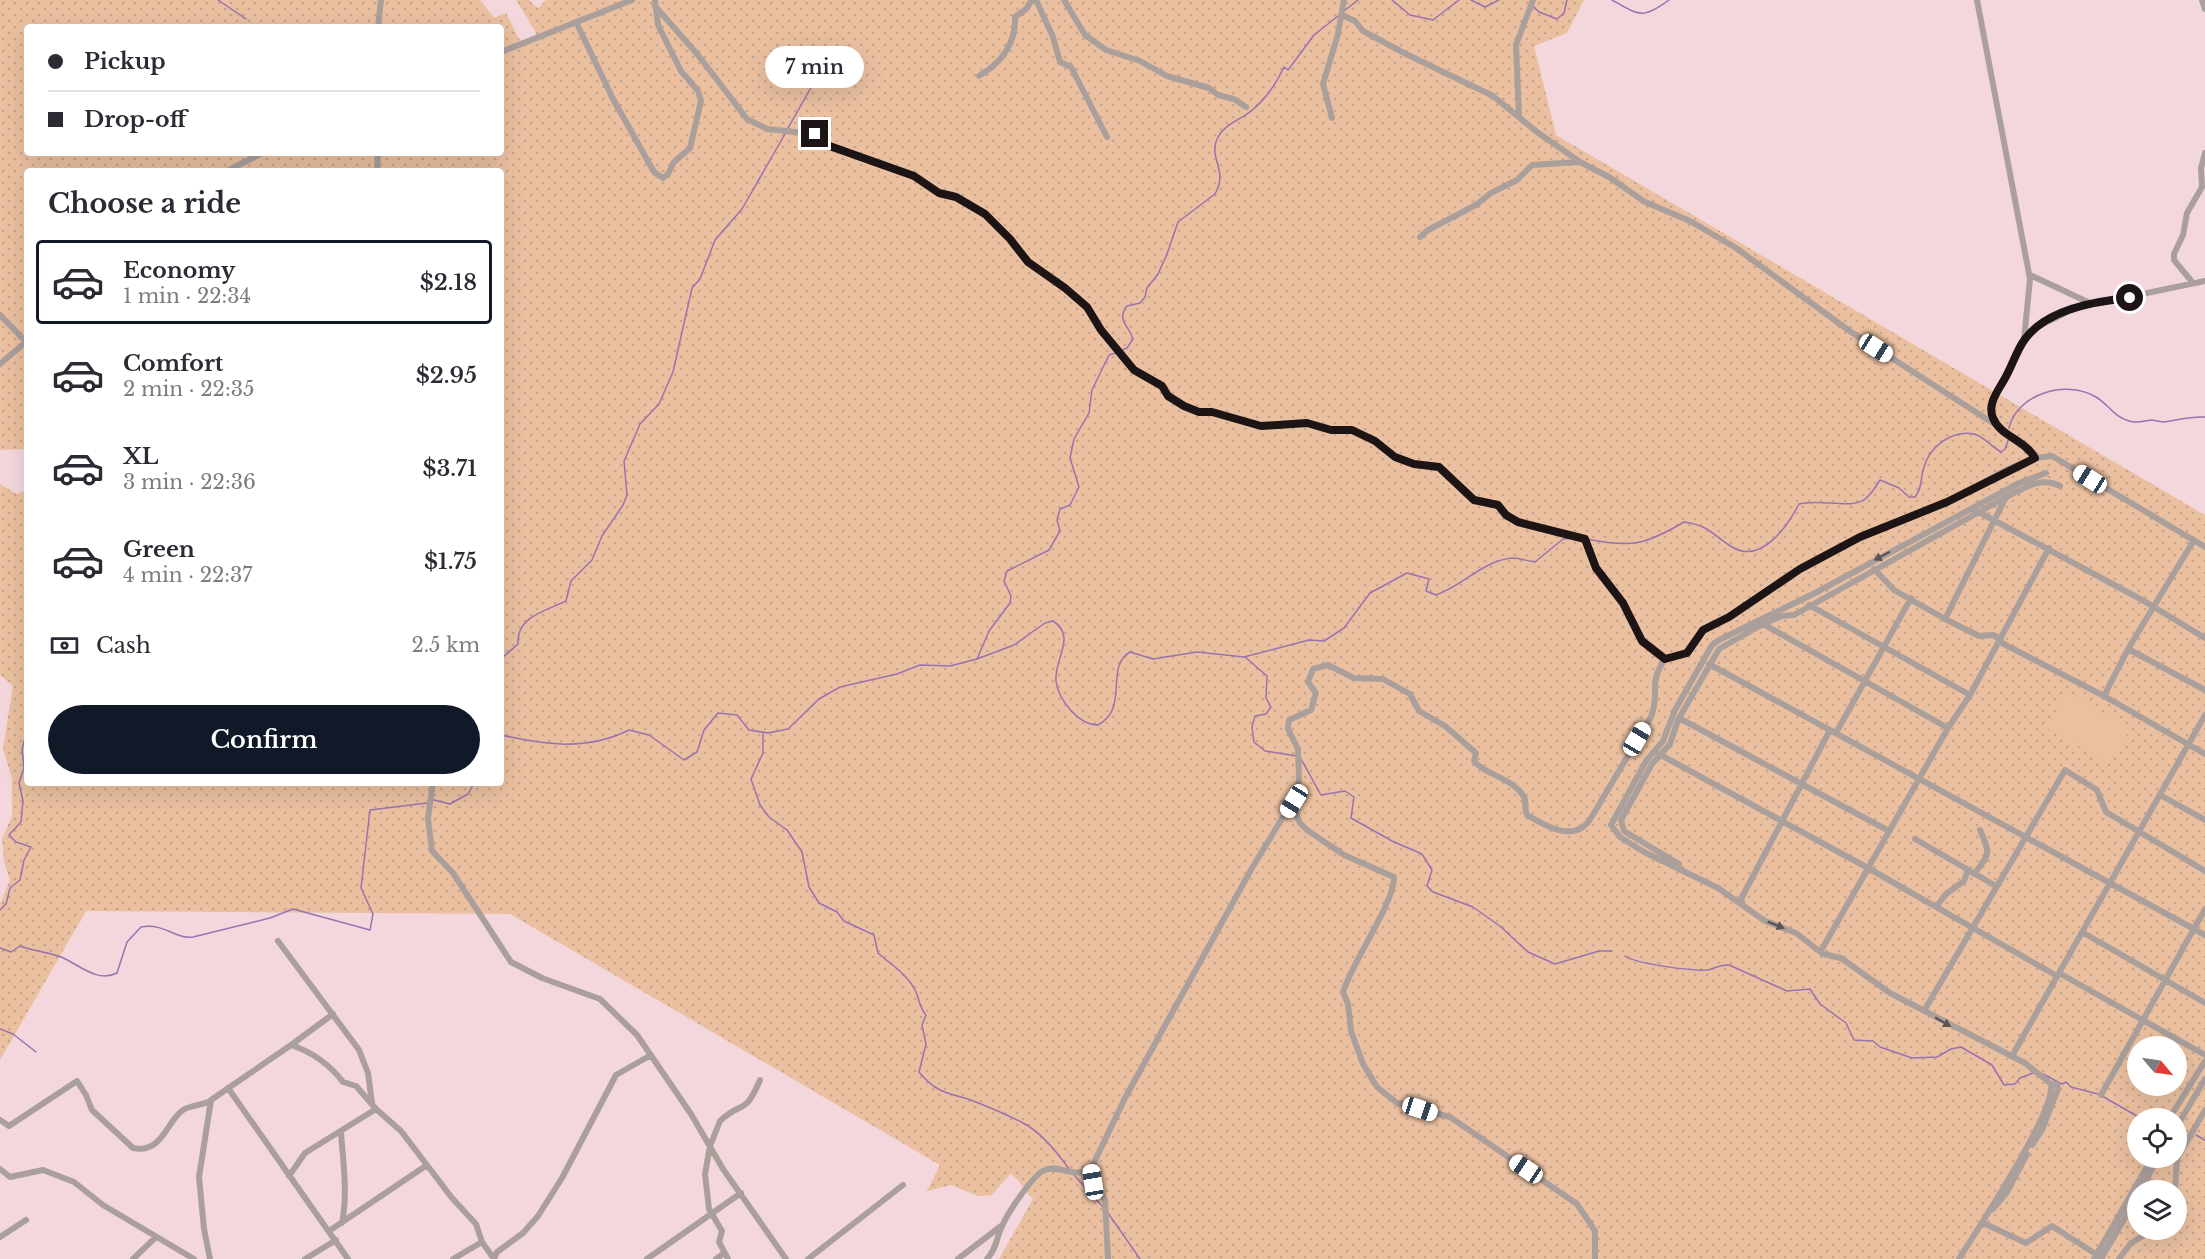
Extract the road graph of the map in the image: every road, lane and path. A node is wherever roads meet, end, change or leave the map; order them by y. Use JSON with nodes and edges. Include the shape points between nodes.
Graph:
{"nodes":[{"id":1,"x":381,"y":0,"type":"edge"},
{"id":2,"x":632,"y":0,"type":"edge"},
{"id":3,"x":1034,"y":0,"type":"edge"},
{"id":4,"x":1064,"y":0,"type":"edge"},
{"id":5,"x":1344,"y":0,"type":"edge"},
{"id":6,"x":1533,"y":0,"type":"edge"},
{"id":7,"x":1977,"y":0,"type":"edge"},
{"id":8,"x":2202,"y":0,"type":"edge"},
{"id":9,"x":655,"y":3,"type":"edge"},
{"id":10,"x":2205,"y":9,"type":"edge"},
{"id":11,"x":1342,"y":15,"type":"junction"},
{"id":12,"x":576,"y":22,"type":"junction"},
{"id":13,"x":378,"y":24,"type":"edge"},
{"id":14,"x":504,"y":51,"type":"edge"},
{"id":15,"x":979,"y":76,"type":"dead end"},
{"id":16,"x":1246,"y":107,"type":"dead end"},
{"id":17,"x":1519,"y":116,"type":"junction"},
{"id":18,"x":1332,"y":118,"type":"dead end"},
{"id":19,"x":1107,"y":136,"type":"dead end"},
{"id":20,"x":2205,"y":153,"type":"edge"},
{"id":21,"x":256,"y":156,"type":"edge"},
{"id":22,"x":1580,"y":162,"type":"junction"},
{"id":23,"x":233,"y":168,"type":"edge"},
{"id":24,"x":1420,"y":237,"type":"dead end"},
{"id":25,"x":2030,"y":275,"type":"junction"},
{"id":26,"x":2205,"y":280,"type":"edge"},
{"id":27,"x":2193,"y":283,"type":"junction"},
{"id":28,"x":2090,"y":304,"type":"junction"},
{"id":29,"x":0,"y":315,"type":"edge"},
{"id":30,"x":24,"y":338,"type":"edge"},
{"id":31,"x":2025,"y":340,"type":"junction"},
{"id":32,"x":24,"y":344,"type":"edge"},
{"id":33,"x":0,"y":364,"type":"edge"},
{"id":34,"x":1996,"y":425,"type":"junction"},
{"id":35,"x":2035,"y":458,"type":"junction"},
{"id":36,"x":2046,"y":473,"type":"dead end"},
{"id":37,"x":2060,"y":486,"type":"dead end"},
{"id":38,"x":2006,"y":496,"type":"junction"},
{"id":39,"x":1975,"y":509,"type":"junction"},
{"id":40,"x":1996,"y":520,"type":"junction"},
{"id":41,"x":2194,"y":540,"type":"junction"},
{"id":42,"x":2205,"y":547,"type":"edge"},
{"id":43,"x":2049,"y":548,"type":"junction"},
{"id":44,"x":1874,"y":569,"type":"junction"},
{"id":45,"x":1840,"y":583,"type":"junction"},
{"id":46,"x":1911,"y":598,"type":"junction"},
{"id":47,"x":1809,"y":605,"type":"junction"},
{"id":48,"x":2152,"y":608,"type":"junction"},
{"id":49,"x":1945,"y":619,"type":"junction"},
{"id":50,"x":1760,"y":621,"type":"junction"},
{"id":51,"x":1747,"y":628,"type":"junction"},
{"id":52,"x":2205,"y":638,"type":"edge"},
{"id":53,"x":2001,"y":640,"type":"junction"},
{"id":54,"x":1884,"y":647,"type":"junction"},
{"id":55,"x":2128,"y":650,"type":"junction"},
{"id":56,"x":1665,"y":659,"type":"junction"},
{"id":57,"x":1710,"y":664,"type":"junction"},
{"id":58,"x":1866,"y":680,"type":"junction"},
{"id":59,"x":2205,"y":690,"type":"edge"},
{"id":60,"x":1970,"y":695,"type":"junction"},
{"id":61,"x":2104,"y":696,"type":"junction"},
{"id":62,"x":2205,"y":716,"type":"edge"},
{"id":63,"x":1679,"y":718,"type":"junction"},
{"id":64,"x":1948,"y":728,"type":"junction"},
{"id":65,"x":1833,"y":731,"type":"junction"},
{"id":66,"x":2189,"y":746,"type":"junction"},
{"id":67,"x":1657,"y":753,"type":"junction"},
{"id":68,"x":2205,"y":754,"type":"edge"},
{"id":69,"x":1919,"y":777,"type":"junction"},
{"id":70,"x":1802,"y":784,"type":"junction"},
{"id":71,"x":433,"y":786,"type":"edge"},
{"id":72,"x":2160,"y":795,"type":"junction"},
{"id":73,"x":1294,"y":801,"type":"junction"},
{"id":74,"x":2205,"y":820,"type":"edge"},
{"id":75,"x":1781,"y":821,"type":"junction"},
{"id":76,"x":1980,"y":830,"type":"dead end"},
{"id":77,"x":1889,"y":831,"type":"junction"},
{"id":78,"x":2139,"y":832,"type":"junction"},
{"id":79,"x":2025,"y":837,"type":"junction"},
{"id":80,"x":1915,"y":839,"type":"dead end"},
{"id":81,"x":1868,"y":868,"type":"junction"},
{"id":82,"x":2205,"y":871,"type":"edge"},
{"id":83,"x":1971,"y":872,"type":"junction"},
{"id":84,"x":2110,"y":882,"type":"junction"},
{"id":85,"x":1996,"y":886,"type":"junction"},
{"id":86,"x":1743,"y":902,"type":"junction"},
{"id":87,"x":1936,"y":907,"type":"junction"},
{"id":88,"x":2205,"y":909,"type":"edge"},
{"id":89,"x":1972,"y":928,"type":"junction"},
{"id":90,"x":2194,"y":929,"type":"junction"},
{"id":91,"x":2082,"y":932,"type":"junction"},
{"id":92,"x":2205,"y":935,"type":"edge"},
{"id":93,"x":278,"y":941,"type":"dead end"},
{"id":94,"x":1822,"y":948,"type":"dead end"},
{"id":95,"x":2058,"y":974,"type":"junction"},
{"id":96,"x":2164,"y":981,"type":"junction"},
{"id":97,"x":2205,"y":1003,"type":"edge"},
{"id":98,"x":1924,"y":1011,"type":"junction"},
{"id":99,"x":333,"y":1014,"type":"junction"},
{"id":100,"x":2144,"y":1020,"type":"junction"},
{"id":101,"x":291,"y":1045,"type":"junction"},
{"id":102,"x":2205,"y":1054,"type":"edge"},
{"id":103,"x":651,"y":1055,"type":"junction"},
{"id":104,"x":2012,"y":1056,"type":"junction"},
{"id":105,"x":2205,"y":1061,"type":"edge"},
{"id":106,"x":2205,"y":1079,"type":"edge"},
{"id":107,"x":760,"y":1080,"type":"dead end"},
{"id":108,"x":2052,"y":1084,"type":"junction"},
{"id":109,"x":228,"y":1088,"type":"junction"},
{"id":110,"x":2102,"y":1095,"type":"dead end"},
{"id":111,"x":211,"y":1101,"type":"junction"},
{"id":112,"x":374,"y":1107,"type":"junction"},
{"id":113,"x":2176,"y":1108,"type":"edge"},
{"id":114,"x":2187,"y":1109,"type":"edge"},
{"id":115,"x":2205,"y":1110,"type":"edge"},
{"id":116,"x":0,"y":1120,"type":"edge"},
{"id":117,"x":341,"y":1132,"type":"junction"},
{"id":118,"x":710,"y":1146,"type":"junction"},
{"id":119,"x":427,"y":1165,"type":"junction"},
{"id":120,"x":2147,"y":1168,"type":"edge"},
{"id":121,"x":0,"y":1169,"type":"edge"},
{"id":122,"x":1090,"y":1169,"type":"junction"},
{"id":123,"x":289,"y":1176,"type":"junction"},
{"id":124,"x":2176,"y":1180,"type":"edge"},
{"id":125,"x":903,"y":1185,"type":"dead end"},
{"id":126,"x":741,"y":1193,"type":"junction"},
{"id":127,"x":2127,"y":1212,"type":"edge"},
{"id":128,"x":711,"y":1215,"type":"junction"},
{"id":129,"x":26,"y":1220,"type":"dead end"},
{"id":130,"x":342,"y":1223,"type":"junction"},
{"id":131,"x":1983,"y":1223,"type":"junction"},
{"id":132,"x":1002,"y":1226,"type":"junction"},
{"id":133,"x":329,"y":1231,"type":"junction"},
{"id":134,"x":0,"y":1237,"type":"edge"},
{"id":135,"x":156,"y":1238,"type":"junction"},
{"id":136,"x":336,"y":1240,"type":"junction"},
{"id":137,"x":2136,"y":1240,"type":"edge"},
{"id":138,"x":482,"y":1242,"type":"junction"},
{"id":139,"x":726,"y":1256,"type":"edge"},
{"id":140,"x":2098,"y":1258,"type":"edge"},
{"id":141,"x":132,"y":1259,"type":"edge"},
{"id":142,"x":194,"y":1259,"type":"edge"},
{"id":143,"x":210,"y":1259,"type":"edge"},
{"id":144,"x":305,"y":1259,"type":"edge"},
{"id":145,"x":348,"y":1259,"type":"edge"},
{"id":146,"x":453,"y":1259,"type":"edge"},
{"id":147,"x":494,"y":1259,"type":"edge"},
{"id":148,"x":647,"y":1259,"type":"edge"},
{"id":149,"x":716,"y":1259,"type":"edge"},
{"id":150,"x":786,"y":1259,"type":"edge"},
{"id":151,"x":808,"y":1259,"type":"edge"},
{"id":152,"x":958,"y":1259,"type":"edge"},
{"id":153,"x":987,"y":1259,"type":"edge"},
{"id":154,"x":1108,"y":1259,"type":"edge"},
{"id":155,"x":1595,"y":1259,"type":"edge"},
{"id":156,"x":1959,"y":1259,"type":"edge"},
{"id":157,"x":1964,"y":1259,"type":"edge"},
{"id":158,"x":2119,"y":1259,"type":"edge"}],
"edges":[{"from":1,"to":13,"type":"street"},
{"from":2,"to":12,"type":"street"},
{"from":3,"to":15,"type":"street","via":[[1015,17],[1013,41],[1004,57]]},
{"from":3,"to":19,"type":"street","via":[[1053,37],[1060,62],[1071,67]]},
{"from":4,"to":16,"type":"street","via":[[1085,35],[1106,50],[1140,61],[1167,76],[1209,88]]},
{"from":5,"to":11,"type":"street"},
{"from":6,"to":17,"type":"street","via":[[1516,45]]},
{"from":7,"to":25,"type":"street"},
{"from":8,"to":10,"type":"street"},
{"from":9,"to":12,"type":"street","via":[[657,21],[676,62],[701,101],[690,148],[663,178],[654,171],[613,99]]},
{"from":9,"to":56,"type":"street","via":[[747,120],[767,129],[815,134],[824,144],[914,176],[939,193],[956,197],[985,214],[1028,262],[1087,307],[1134,370],[1162,386],[1172,399],[1199,412],[1261,426],[1307,423],[1355,431],[1395,457],[1439,467],[1474,500],[1498,505],[1518,522],[1585,539],[1596,568],[1623,603],[1642,641]]},
{"from":11,"to":17,"type":"street","via":[[1355,21],[1363,31],[1493,96]]},
{"from":11,"to":18,"type":"street","via":[[1323,84]]},
{"from":12,"to":14,"type":"street"},
{"from":17,"to":22,"type":"street"},
{"from":20,"to":27,"type":"street","via":[[2202,187],[2187,213],[2174,254],[2174,260]]},
{"from":21,"to":23,"type":"street"},
{"from":22,"to":24,"type":"street","via":[[1532,165],[1518,180]]},
{"from":22,"to":34,"type":"street","via":[[1645,202],[1690,221],[1736,248],[1851,332]]},
{"from":25,"to":28,"type":"street"},
{"from":25,"to":31,"type":"street"},
{"from":26,"to":27,"type":"street"},
{"from":27,"to":28,"type":"street"},
{"from":28,"to":31,"type":"street","via":[[2053,318]]},
{"from":29,"to":30,"type":"street"},
{"from":31,"to":34,"type":"street","via":[[1991,405]]},
{"from":32,"to":33,"type":"street"},
{"from":34,"to":35,"type":"street","via":[[2028,448]]},
{"from":35,"to":41,"type":"street","via":[[2052,456]]},
{"from":35,"to":56,"type":"street","via":[[1937,507],[1860,537],[1800,569],[1703,630],[1687,653]]},
{"from":36,"to":39,"type":"street","via":[[2019,483]]},
{"from":37,"to":38,"type":"street","via":[[2038,482]]},
{"from":38,"to":39,"type":"street"},
{"from":38,"to":40,"type":"street"},
{"from":39,"to":40,"type":"street"},
{"from":39,"to":44,"type":"street"},
{"from":39,"to":45,"type":"street","one_way":true},
{"from":40,"to":43,"type":"street"},
{"from":40,"to":49,"type":"street"},
{"from":41,"to":42,"type":"street"},
{"from":41,"to":48,"type":"street"},
{"from":43,"to":48,"type":"street"},
{"from":43,"to":53,"type":"street"},
{"from":44,"to":45,"type":"street"},
{"from":44,"to":46,"type":"street","via":[[1894,590]]},
{"from":45,"to":47,"type":"street"},
{"from":45,"to":50,"type":"street"},
{"from":46,"to":49,"type":"street"},
{"from":46,"to":54,"type":"street"},
{"from":47,"to":50,"type":"street","via":[[1794,615]]},
{"from":47,"to":54,"type":"street"},
{"from":48,"to":52,"type":"street"},
{"from":48,"to":55,"type":"street"},
{"from":49,"to":53,"type":"street","via":[[1979,636],[1993,635]]},
{"from":50,"to":51,"type":"street"},
{"from":50,"to":58,"type":"street"},
{"from":51,"to":57,"type":"street","via":[[1721,646]]},
{"from":51,"to":67,"type":"street","via":[[1712,645],[1675,710]]},
{"from":53,"to":60,"type":"street"},
{"from":53,"to":61,"type":"street"},
{"from":54,"to":58,"type":"street"},
{"from":54,"to":60,"type":"street"},
{"from":55,"to":59,"type":"street"},
{"from":55,"to":61,"type":"street"},
{"from":56,"to":73,"type":"street","via":[[1653,680],[1656,700],[1651,717],[1585,826],[1556,831],[1527,815],[1523,795],[1503,778],[1477,765],[1476,753],[1445,726],[1419,711],[1410,694],[1383,679],[1353,678],[1328,665],[1313,669],[1309,678],[1316,693],[1311,710],[1289,720],[1288,729],[1298,749],[1299,780]]},
{"from":57,"to":63,"type":"street"},
{"from":57,"to":65,"type":"street"},
{"from":58,"to":64,"type":"street"},
{"from":58,"to":65,"type":"street"},
{"from":60,"to":64,"type":"street"},
{"from":61,"to":66,"type":"street"},
{"from":62,"to":66,"type":"street"},
{"from":63,"to":67,"type":"street","via":[[1670,744]]},
{"from":63,"to":70,"type":"street"},
{"from":64,"to":69,"type":"street"},
{"from":65,"to":69,"type":"street"},
{"from":65,"to":70,"type":"street"},
{"from":66,"to":68,"type":"street"},
{"from":66,"to":72,"type":"street"},
{"from":67,"to":75,"type":"street"},
{"from":67,"to":86,"type":"street","via":[[1619,807],[1612,829],[1644,852]]},
{"from":69,"to":77,"type":"street"},
{"from":69,"to":79,"type":"street"},
{"from":70,"to":75,"type":"street"},
{"from":70,"to":77,"type":"street"},
{"from":71,"to":103,"type":"street","via":[[428,818],[432,851],[453,873],[511,962],[600,999],[637,1035]]},
{"from":72,"to":74,"type":"street"},
{"from":72,"to":78,"type":"street"},
{"from":73,"to":122,"type":"street","via":[[1252,868]]},
{"from":73,"to":155,"type":"street","via":[[1294,810],[1307,830],[1344,855],[1394,877],[1390,900],[1352,967],[1343,992],[1351,1031],[1372,1080],[1397,1103],[1450,1117],[1577,1204],[1595,1231]]},
{"from":75,"to":81,"type":"street"},
{"from":75,"to":86,"type":"street"},
{"from":76,"to":83,"type":"street","via":[[1987,860]]},
{"from":77,"to":81,"type":"street"},
{"from":78,"to":79,"type":"street","via":[[2106,812],[2097,790],[2065,770]]},
{"from":78,"to":82,"type":"street"},
{"from":78,"to":84,"type":"street"},
{"from":79,"to":84,"type":"street"},
{"from":79,"to":85,"type":"street"},
{"from":80,"to":83,"type":"street"},
{"from":81,"to":87,"type":"street"},
{"from":81,"to":94,"type":"street"},
{"from":83,"to":85,"type":"street"},
{"from":83,"to":87,"type":"street"},
{"from":84,"to":90,"type":"street"},
{"from":84,"to":91,"type":"street"},
{"from":85,"to":89,"type":"street"},
{"from":86,"to":98,"type":"street","one_way":true,"via":[[1765,921],[1796,933],[1823,954],[1841,958],[1890,993]]},
{"from":87,"to":89,"type":"street"},
{"from":88,"to":90,"type":"street"},
{"from":89,"to":95,"type":"street"},
{"from":89,"to":98,"type":"street"},
{"from":90,"to":92,"type":"street"},
{"from":90,"to":96,"type":"street"},
{"from":91,"to":95,"type":"street"},
{"from":91,"to":96,"type":"street"},
{"from":93,"to":99,"type":"street"},
{"from":95,"to":100,"type":"street"},
{"from":95,"to":104,"type":"street"},
{"from":96,"to":97,"type":"street"},
{"from":96,"to":100,"type":"street"},
{"from":98,"to":104,"type":"street","one_way":true},
{"from":99,"to":101,"type":"street"},
{"from":99,"to":112,"type":"street","via":[[360,1050]]},
{"from":100,"to":102,"type":"street"},
{"from":100,"to":110,"type":"street"},
{"from":101,"to":109,"type":"street"},
{"from":101,"to":112,"type":"street","via":[[319,1058],[343,1082],[362,1090]]},
{"from":103,"to":118,"type":"street"},
{"from":103,"to":147,"type":"street","via":[[616,1075],[538,1216]]},
{"from":104,"to":108,"type":"street"},
{"from":105,"to":113,"type":"street"},
{"from":106,"to":114,"type":"street"},
{"from":107,"to":118,"type":"street","via":[[749,1104],[720,1121]]},
{"from":108,"to":131,"type":"street","via":[[2058,1085],[2042,1130],[2007,1192]]},
{"from":108,"to":156,"type":"street","via":[[2035,1132]]},
{"from":109,"to":111,"type":"street"},
{"from":109,"to":123,"type":"street"},
{"from":111,"to":116,"type":"street","via":[[184,1109],[159,1140],[137,1149],[92,1110],[75,1081],[9,1126]]},
{"from":111,"to":143,"type":"street","via":[[199,1177]]},
{"from":112,"to":117,"type":"street"},
{"from":112,"to":119,"type":"street","via":[[401,1131]]},
{"from":115,"to":124,"type":"street","via":[[2177,1159]]},
{"from":117,"to":123,"type":"street","via":[[305,1153]]},
{"from":117,"to":130,"type":"street","via":[[345,1166]]},
{"from":118,"to":126,"type":"street"},
{"from":118,"to":128,"type":"street","via":[[705,1174]]},
{"from":119,"to":130,"type":"street"},
{"from":119,"to":138,"type":"street","via":[[475,1222]]},
{"from":120,"to":140,"type":"street"},
{"from":121,"to":135,"type":"street","via":[[10,1177],[43,1170],[74,1182]]},
{"from":122,"to":132,"type":"street","via":[[1073,1173],[1045,1169],[1034,1178]]},
{"from":122,"to":154,"type":"street","via":[[1105,1200]]},
{"from":123,"to":133,"type":"street"},
{"from":125,"to":151,"type":"street"},
{"from":126,"to":128,"type":"street"},
{"from":126,"to":150,"type":"street"},
{"from":127,"to":140,"type":"street"},
{"from":128,"to":139,"type":"street","via":[[722,1231],[719,1242]]},
{"from":128,"to":148,"type":"street"},
{"from":129,"to":134,"type":"street"},
{"from":130,"to":133,"type":"street"},
{"from":131,"to":140,"type":"street","via":[[2026,1243],[2052,1226]]},
{"from":131,"to":157,"type":"street"},
{"from":132,"to":152,"type":"street"},
{"from":132,"to":153,"type":"street","via":[[996,1249]]},
{"from":133,"to":136,"type":"street"},
{"from":135,"to":141,"type":"street"},
{"from":135,"to":142,"type":"street"},
{"from":136,"to":144,"type":"street"},
{"from":136,"to":145,"type":"street"},
{"from":137,"to":158,"type":"street"},
{"from":138,"to":146,"type":"street"},
{"from":138,"to":147,"type":"street"},
{"from":139,"to":149,"type":"street"}]}
